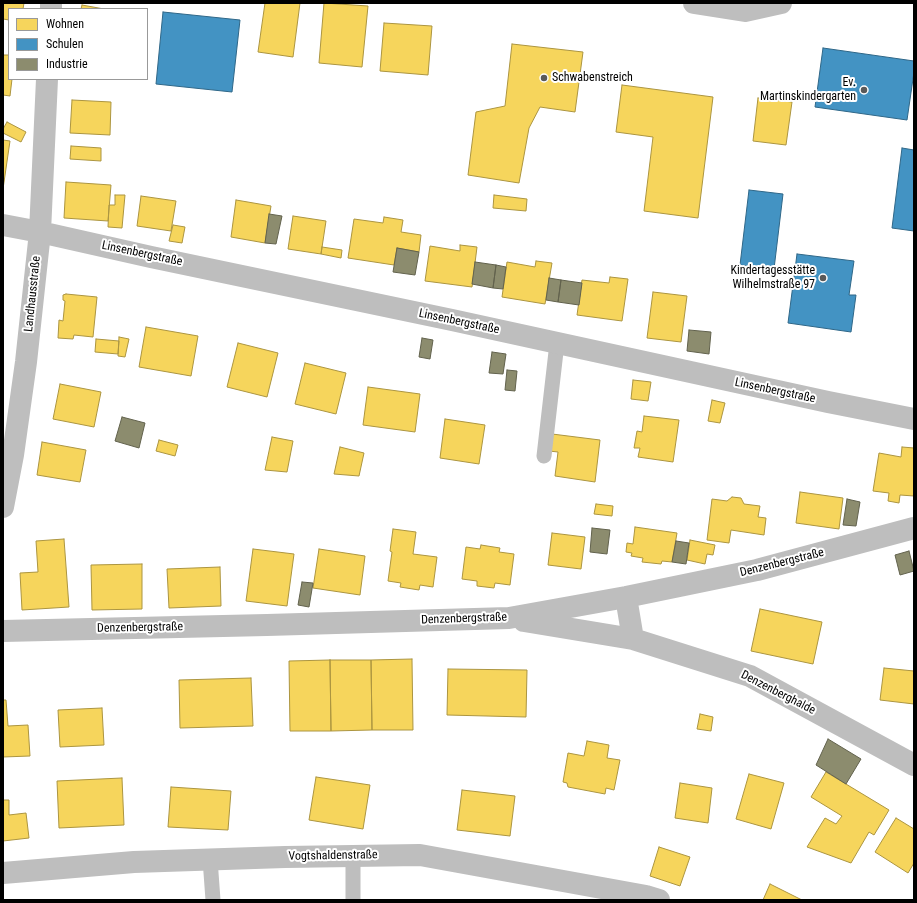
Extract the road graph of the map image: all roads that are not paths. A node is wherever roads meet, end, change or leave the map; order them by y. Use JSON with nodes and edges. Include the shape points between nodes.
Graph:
{"nodes":[{"id":1,"x":694,"y":3,"type":"edge"},
{"id":2,"x":781,"y":3,"type":"edge"},
{"id":3,"x":47,"y":80,"type":"edge"},
{"id":4,"x":3,"y":225,"type":"edge"},
{"id":5,"x":40,"y":232,"type":"junction"},
{"id":6,"x":557,"y":343,"type":"junction"},
{"id":7,"x":914,"y":419,"type":"edge"},
{"id":8,"x":544,"y":456,"type":"dead end"},
{"id":9,"x":3,"y":508,"type":"edge"},
{"id":10,"x":914,"y":528,"type":"edge"},
{"id":11,"x":626,"y":597,"type":"junction"},
{"id":12,"x":509,"y":618,"type":"junction"},
{"id":13,"x":3,"y":631,"type":"edge"},
{"id":14,"x":633,"y":639,"type":"junction"},
{"id":15,"x":914,"y":765,"type":"edge"},
{"id":16,"x":352,"y":856,"type":"junction"},
{"id":17,"x":210,"y":859,"type":"junction"},
{"id":18,"x":3,"y":873,"type":"edge"},
{"id":19,"x":213,"y":900,"type":"edge"},
{"id":20,"x":353,"y":900,"type":"edge"},
{"id":21,"x":659,"y":900,"type":"edge"}],
"edges":[{"from":1,"to":2,"type":"street","via":[[745,11]]},
{"from":3,"to":5,"type":"street","name":"Landhausstraße"},
{"from":4,"to":5,"type":"street","name":"Linsenbergstraße"},
{"from":5,"to":6,"type":"street","name":"Linsenbergstraße"},
{"from":5,"to":9,"type":"street","name":"Landhausstraße","via":[[19,416]]},
{"from":6,"to":7,"type":"street","name":"Linsenbergstraße"},
{"from":6,"to":8,"type":"lane"},
{"from":10,"to":11,"type":"street","name":"Denzenbergstraße","via":[[756,570]]},
{"from":11,"to":12,"type":"street","name":"Denzenbergstraße"},
{"from":11,"to":14,"type":"street"},
{"from":12,"to":13,"type":"street","name":"Denzenbergstraße"},
{"from":12,"to":14,"type":"street","name":"Denzenberghalde"},
{"from":14,"to":15,"type":"street","name":"Denzenberghalde","via":[[750,676]]},
{"from":16,"to":17,"type":"street","name":"Vogtshaldenstraße"},
{"from":16,"to":20,"type":"lane"},
{"from":16,"to":21,"type":"street","name":"Vogtshaldenstraße","via":[[420,855]]},
{"from":17,"to":18,"type":"street","name":"Vogtshaldenstraße","via":[[134,862]]},
{"from":17,"to":19,"type":"lane"}]}
